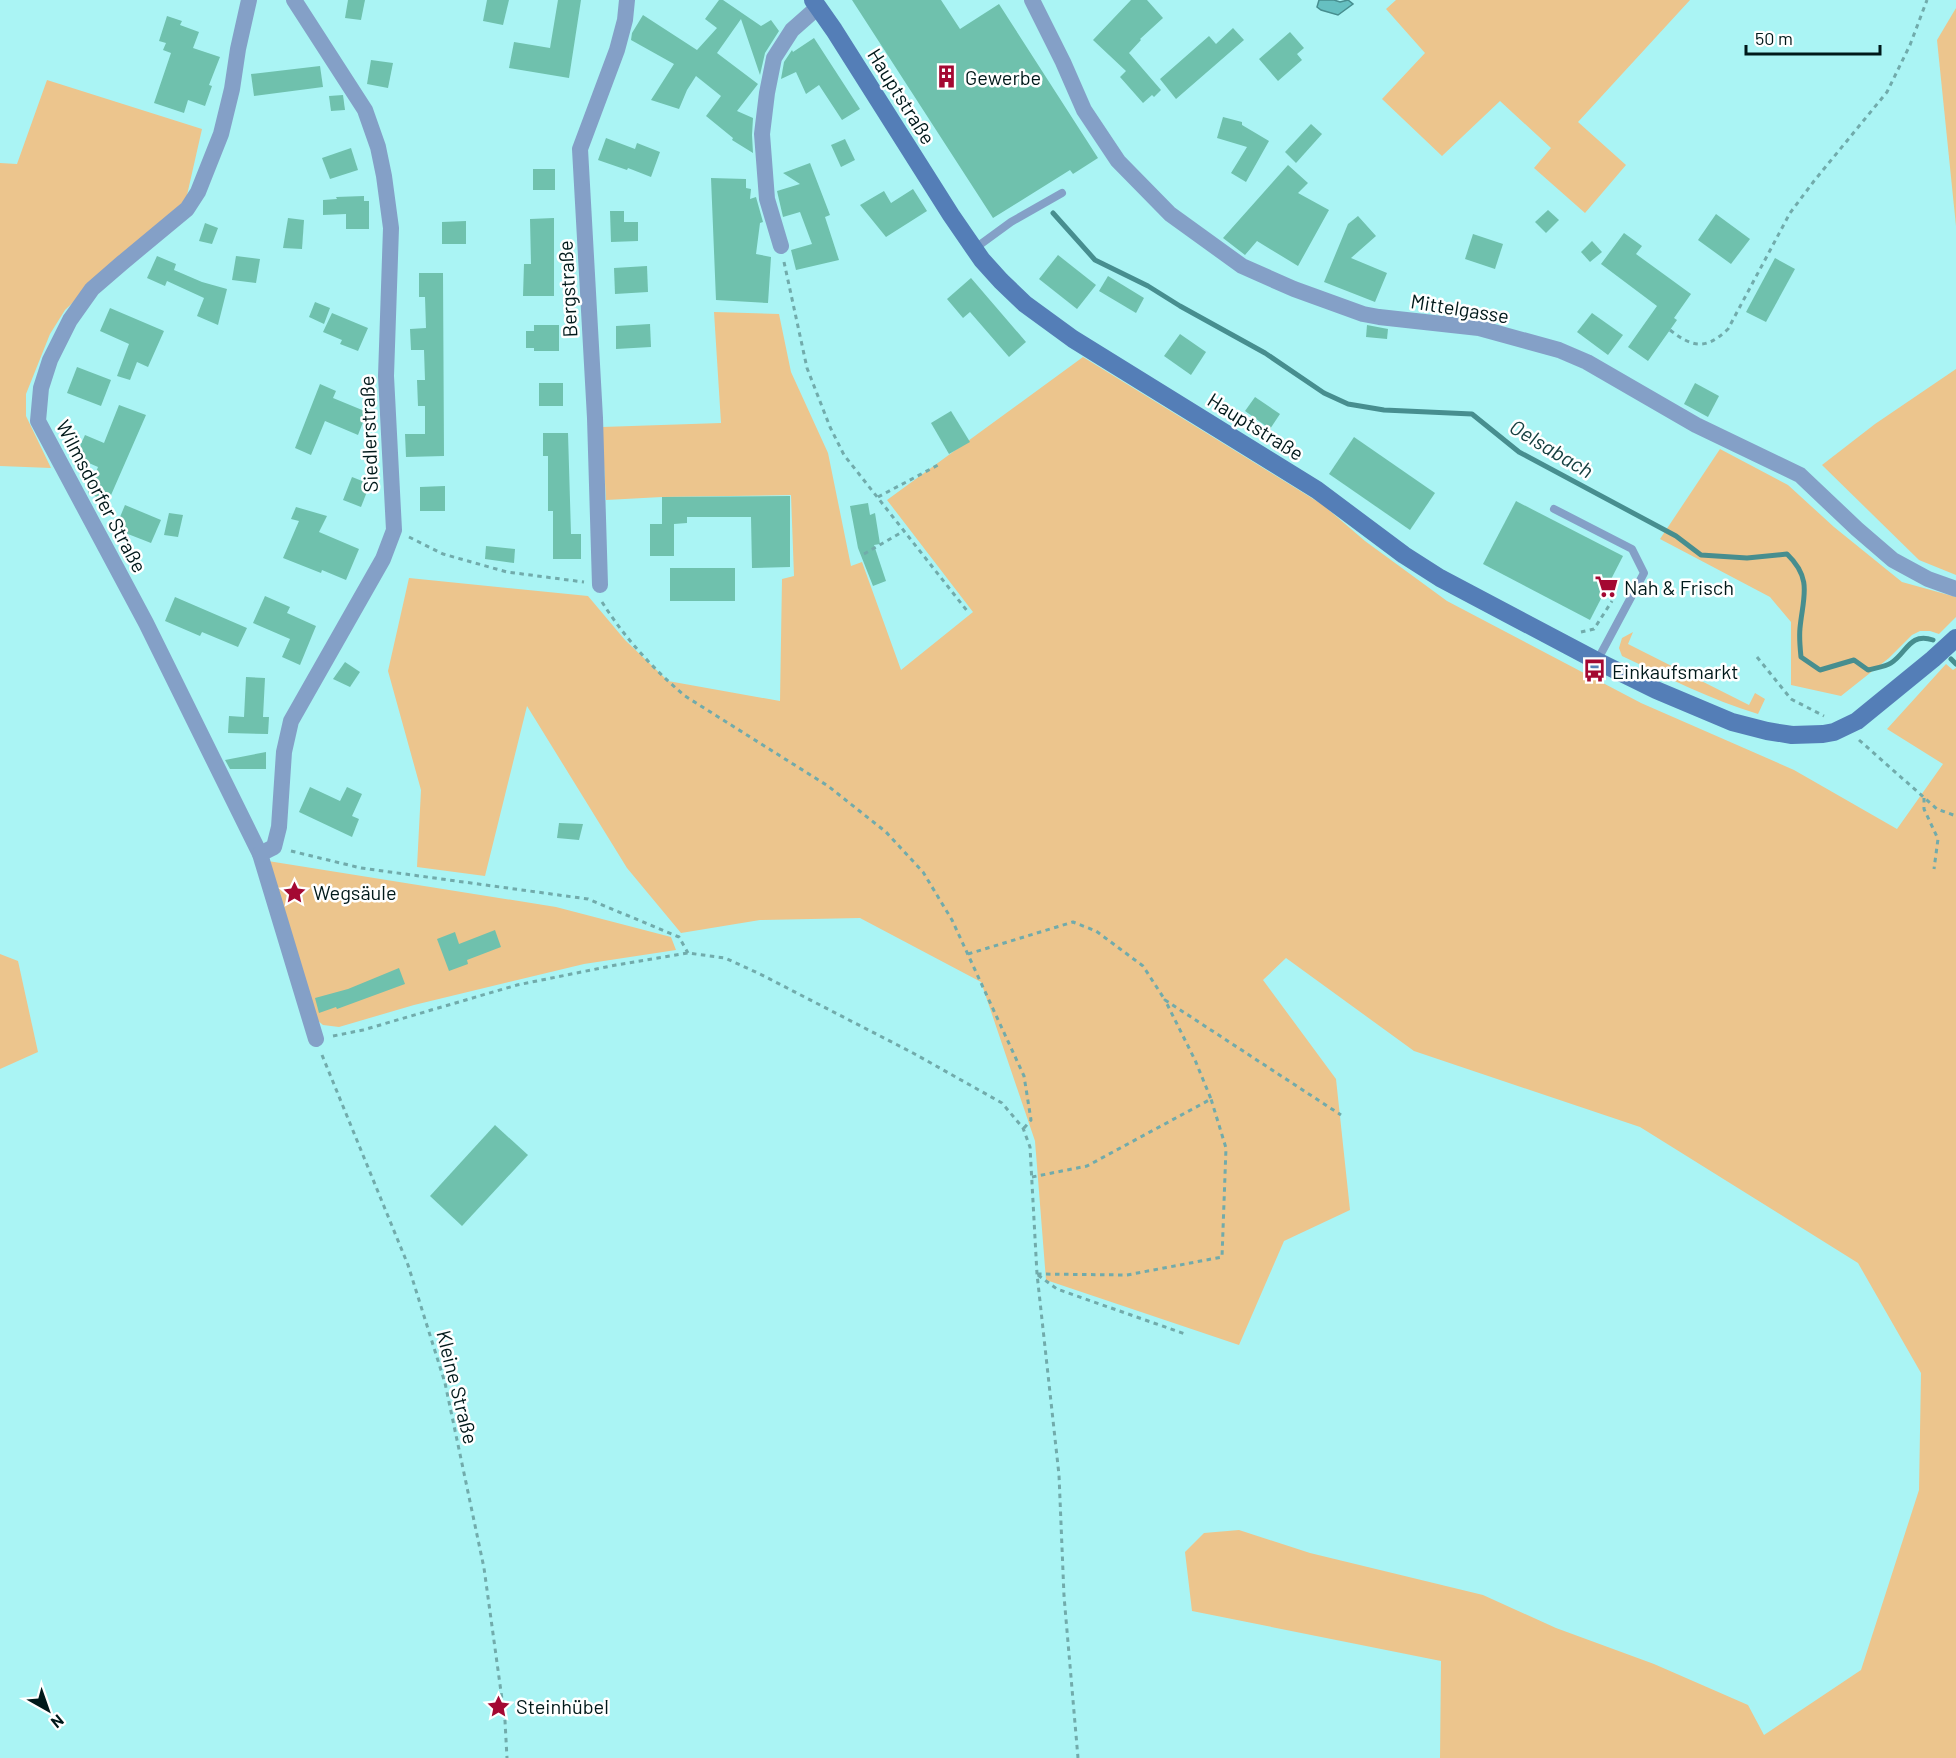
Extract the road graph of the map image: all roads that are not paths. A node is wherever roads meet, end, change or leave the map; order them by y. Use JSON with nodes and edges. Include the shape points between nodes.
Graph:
{"nodes":[{"id":1,"x":249,"y":0,"type":"edge"},
{"id":2,"x":294,"y":0,"type":"edge"},
{"id":3,"x":627,"y":0,"type":"edge"},
{"id":4,"x":1032,"y":0,"type":"edge"},
{"id":5,"x":815,"y":4,"type":"edge"},
{"id":6,"x":1062,"y":193,"type":"dead end"},
{"id":7,"x":781,"y":246,"type":"road end"},
{"id":8,"x":975,"y":249,"type":"junction"},
{"id":9,"x":1554,"y":508,"type":"dead end"},
{"id":10,"x":600,"y":585,"type":"road end"},
{"id":11,"x":1956,"y":589,"type":"edge"},
{"id":12,"x":1955,"y":639,"type":"edge"},
{"id":13,"x":1597,"y":661,"type":"junction"},
{"id":14,"x":267,"y":850,"type":"junction"},
{"id":15,"x":316,"y":1040,"type":"road end"}],
"edges":[{"from":1,"to":14,"type":"street","name":"Wilmsdorfer Straße","via":[[224,123],[198,192],[187,209],[92,290],[70,320],[40,388],[38,421]]},
{"from":2,"to":14,"type":"street","name":"Siedlerstraße","via":[[365,110],[384,176],[391,228],[386,376],[394,530],[383,559],[291,720],[284,752],[279,827]]},
{"from":3,"to":10,"type":"street","name":"Bergstraße","via":[[618,50],[580,149]]},
{"from":4,"to":11,"type":"street","name":"Mittelgasse","via":[[1084,111],[1118,161],[1170,214],[1242,266],[1363,314],[1479,328],[1560,350],[1587,362],[1696,425],[1800,475],[1893,560]]},
{"from":5,"to":7,"type":"street","name":"Hauptstraße","via":[[774,58],[767,93],[762,134],[767,199]]},
{"from":5,"to":8,"type":"main road","name":"Hauptstraße"},
{"from":6,"to":8,"type":"lane","via":[[1011,222]]},
{"from":8,"to":13,"type":"main road","name":"Hauptstraße","via":[[1025,304],[1072,339],[1288,466],[1440,578]]},
{"from":9,"to":13,"type":"lane","via":[[1632,549],[1644,573]]},
{"from":12,"to":13,"type":"main road","name":"Hauptstraße","via":[[1857,721],[1823,734],[1767,732],[1732,722]]},
{"from":14,"to":15,"type":"street","name":"Wilmsdorfer Straße"}]}
